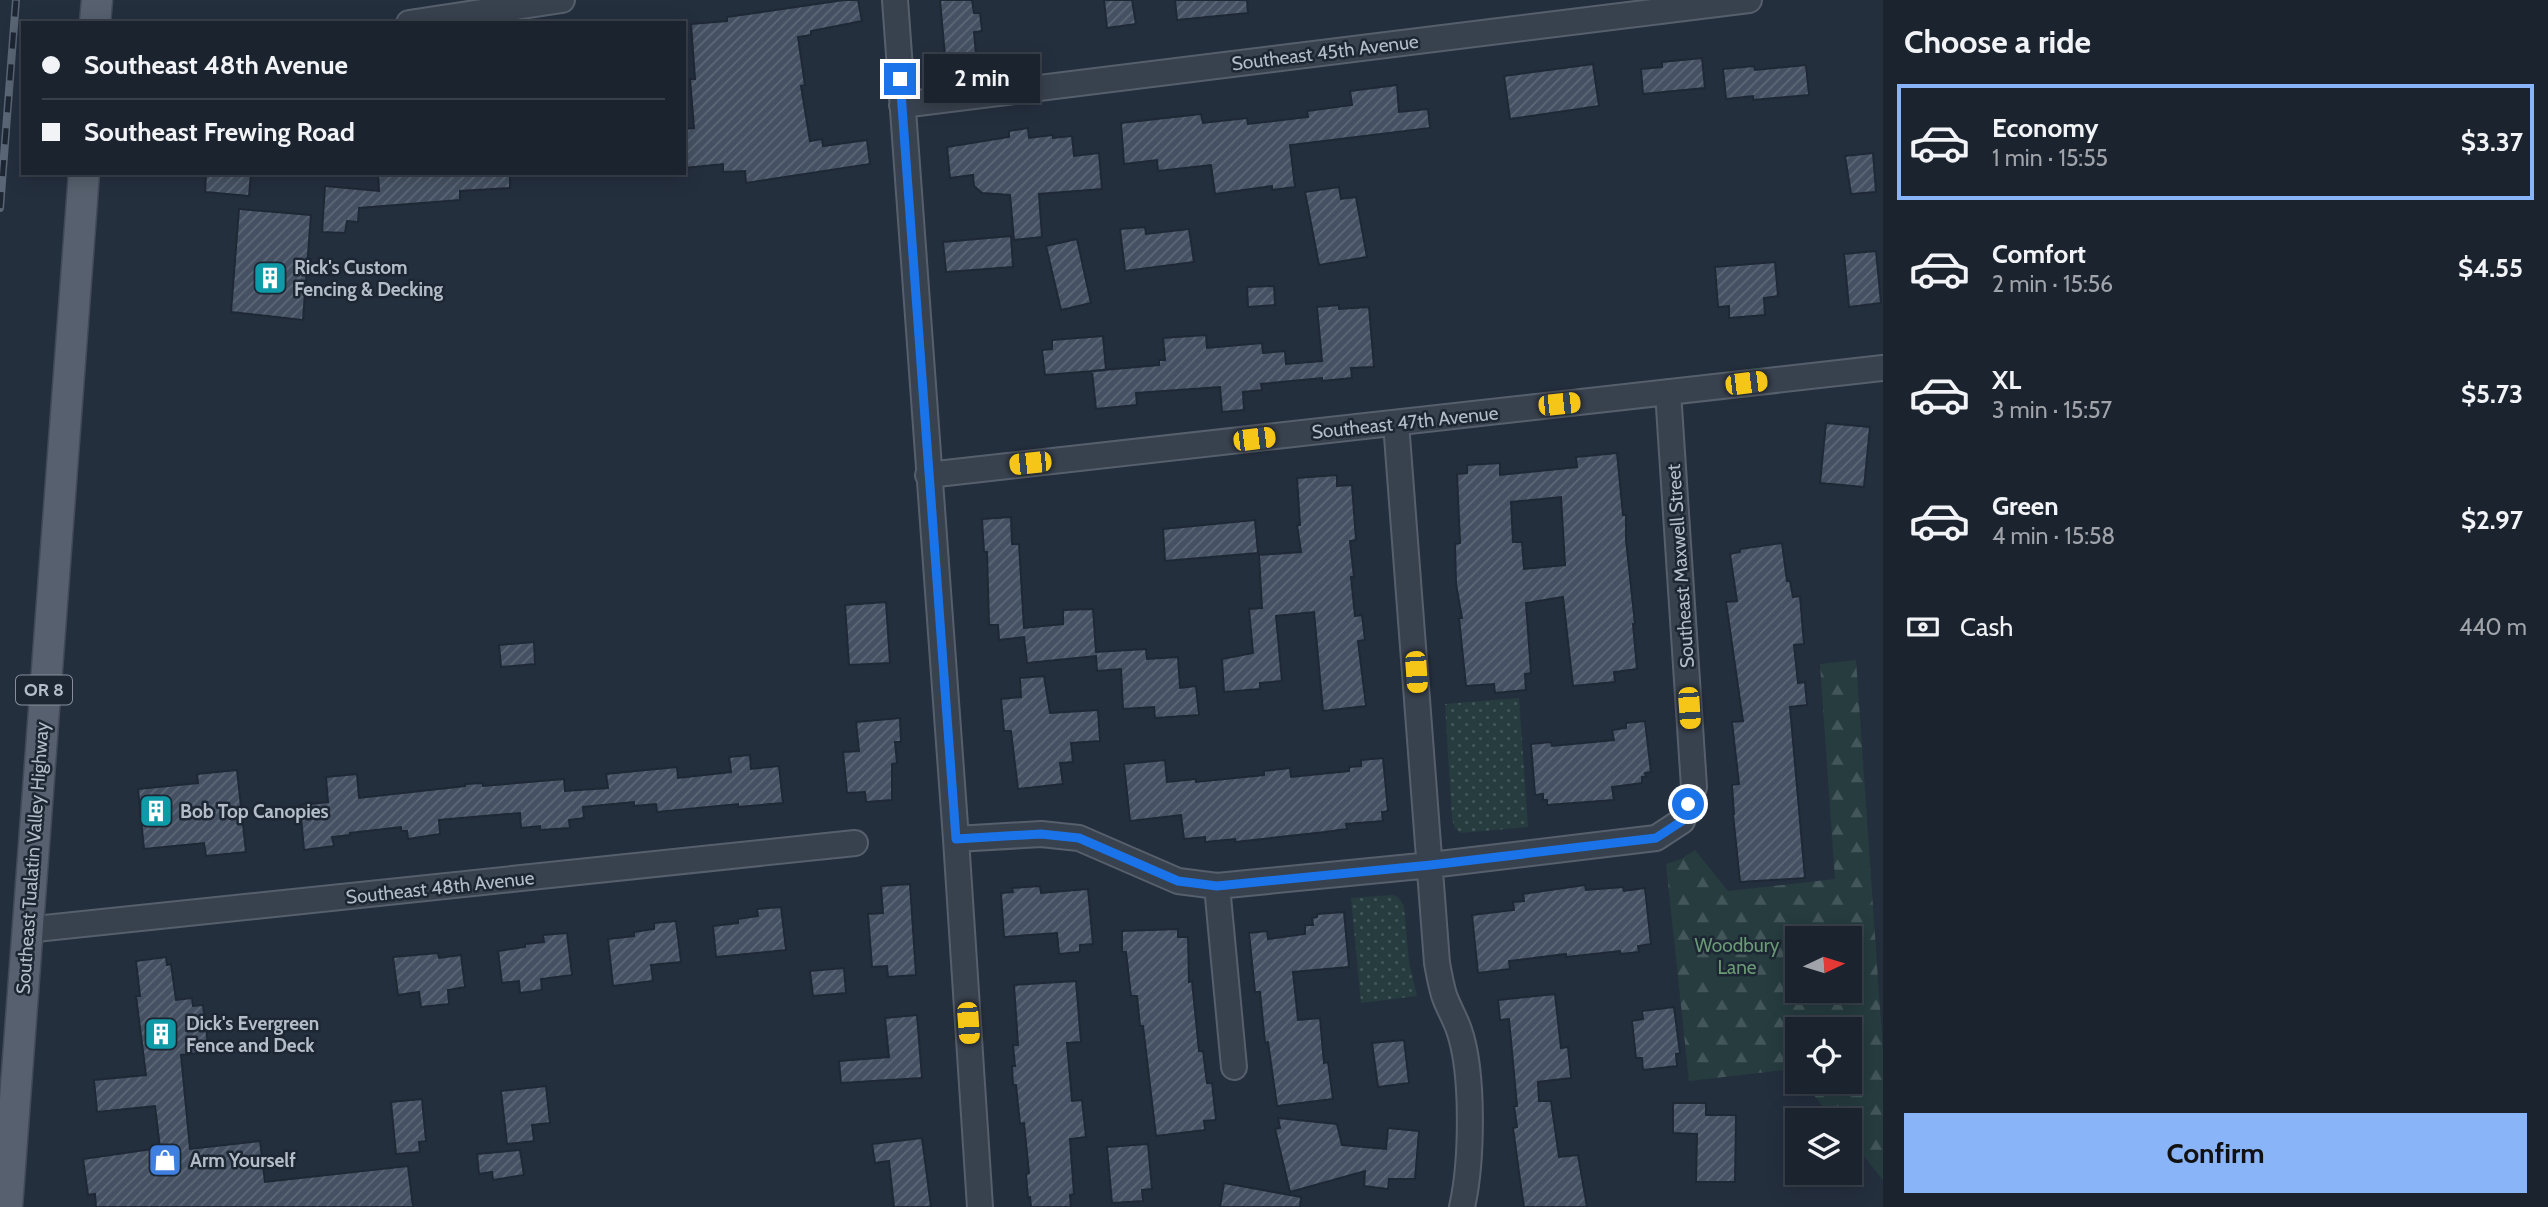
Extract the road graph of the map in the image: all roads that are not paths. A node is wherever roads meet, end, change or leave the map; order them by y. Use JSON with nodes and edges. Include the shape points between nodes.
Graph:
{"nodes":[{"id":1,"x":97,"y":0,"type":"edge"},
{"id":2,"x":562,"y":0,"type":"edge"},
{"id":3,"x":895,"y":0,"type":"edge"},
{"id":4,"x":1749,"y":0,"type":"edge"},
{"id":5,"x":95,"y":21,"type":"edge"},
{"id":6,"x":422,"y":21,"type":"edge"},
{"id":7,"x":902,"y":105,"type":"junction"},
{"id":8,"x":84,"y":175,"type":"edge"},
{"id":9,"x":1883,"y":368,"type":"edge"},
{"id":10,"x":1668,"y":392,"type":"junction"},
{"id":11,"x":1396,"y":423,"type":"junction"},
{"id":12,"x":928,"y":475,"type":"junction"},
{"id":13,"x":956,"y":839,"type":"junction"},
{"id":14,"x":855,"y":843,"type":"dead end"},
{"id":15,"x":1431,"y":865,"type":"junction"},
{"id":16,"x":1217,"y":886,"type":"junction"},
{"id":17,"x":26,"y":930,"type":"junction"},
{"id":18,"x":1234,"y":1068,"type":"dead end"},
{"id":19,"x":7,"y":1207,"type":"edge"},
{"id":20,"x":980,"y":1207,"type":"edge"},
{"id":21,"x":1462,"y":1207,"type":"edge"}],
"edges":[{"from":1,"to":5,"type":"main road"},
{"from":2,"to":6,"type":"street"},
{"from":3,"to":7,"type":"street"},
{"from":4,"to":7,"type":"street","name":"Southeast 45th Avenue"},
{"from":7,"to":12,"type":"street"},
{"from":8,"to":17,"type":"main road","name":"Southeast Tualatin Valley Highway","number":"OR 8"},
{"from":9,"to":10,"type":"street","name":"Southeast 47th Avenue"},
{"from":10,"to":11,"type":"street","name":"Southeast 47th Avenue"},
{"from":10,"to":15,"type":"street","name":"Southeast Maxwell Street","via":[[1695,787],[1682,821],[1656,838]]},
{"from":11,"to":12,"type":"street","name":"Southeast 47th Avenue"},
{"from":11,"to":15,"type":"street"},
{"from":12,"to":13,"type":"street"},
{"from":13,"to":16,"type":"street","via":[[1041,834],[1079,838],[1178,881]]},
{"from":13,"to":20,"type":"street"},
{"from":14,"to":17,"type":"street","name":"Southeast 48th Avenue"},
{"from":15,"to":16,"type":"street"},
{"from":15,"to":21,"type":"street","via":[[1437,963],[1466,1058],[1469,1094]]},
{"from":16,"to":18,"type":"street"},
{"from":17,"to":19,"type":"main road","name":"Southeast Tualatin Valley Highway","number":"OR 8"}]}
